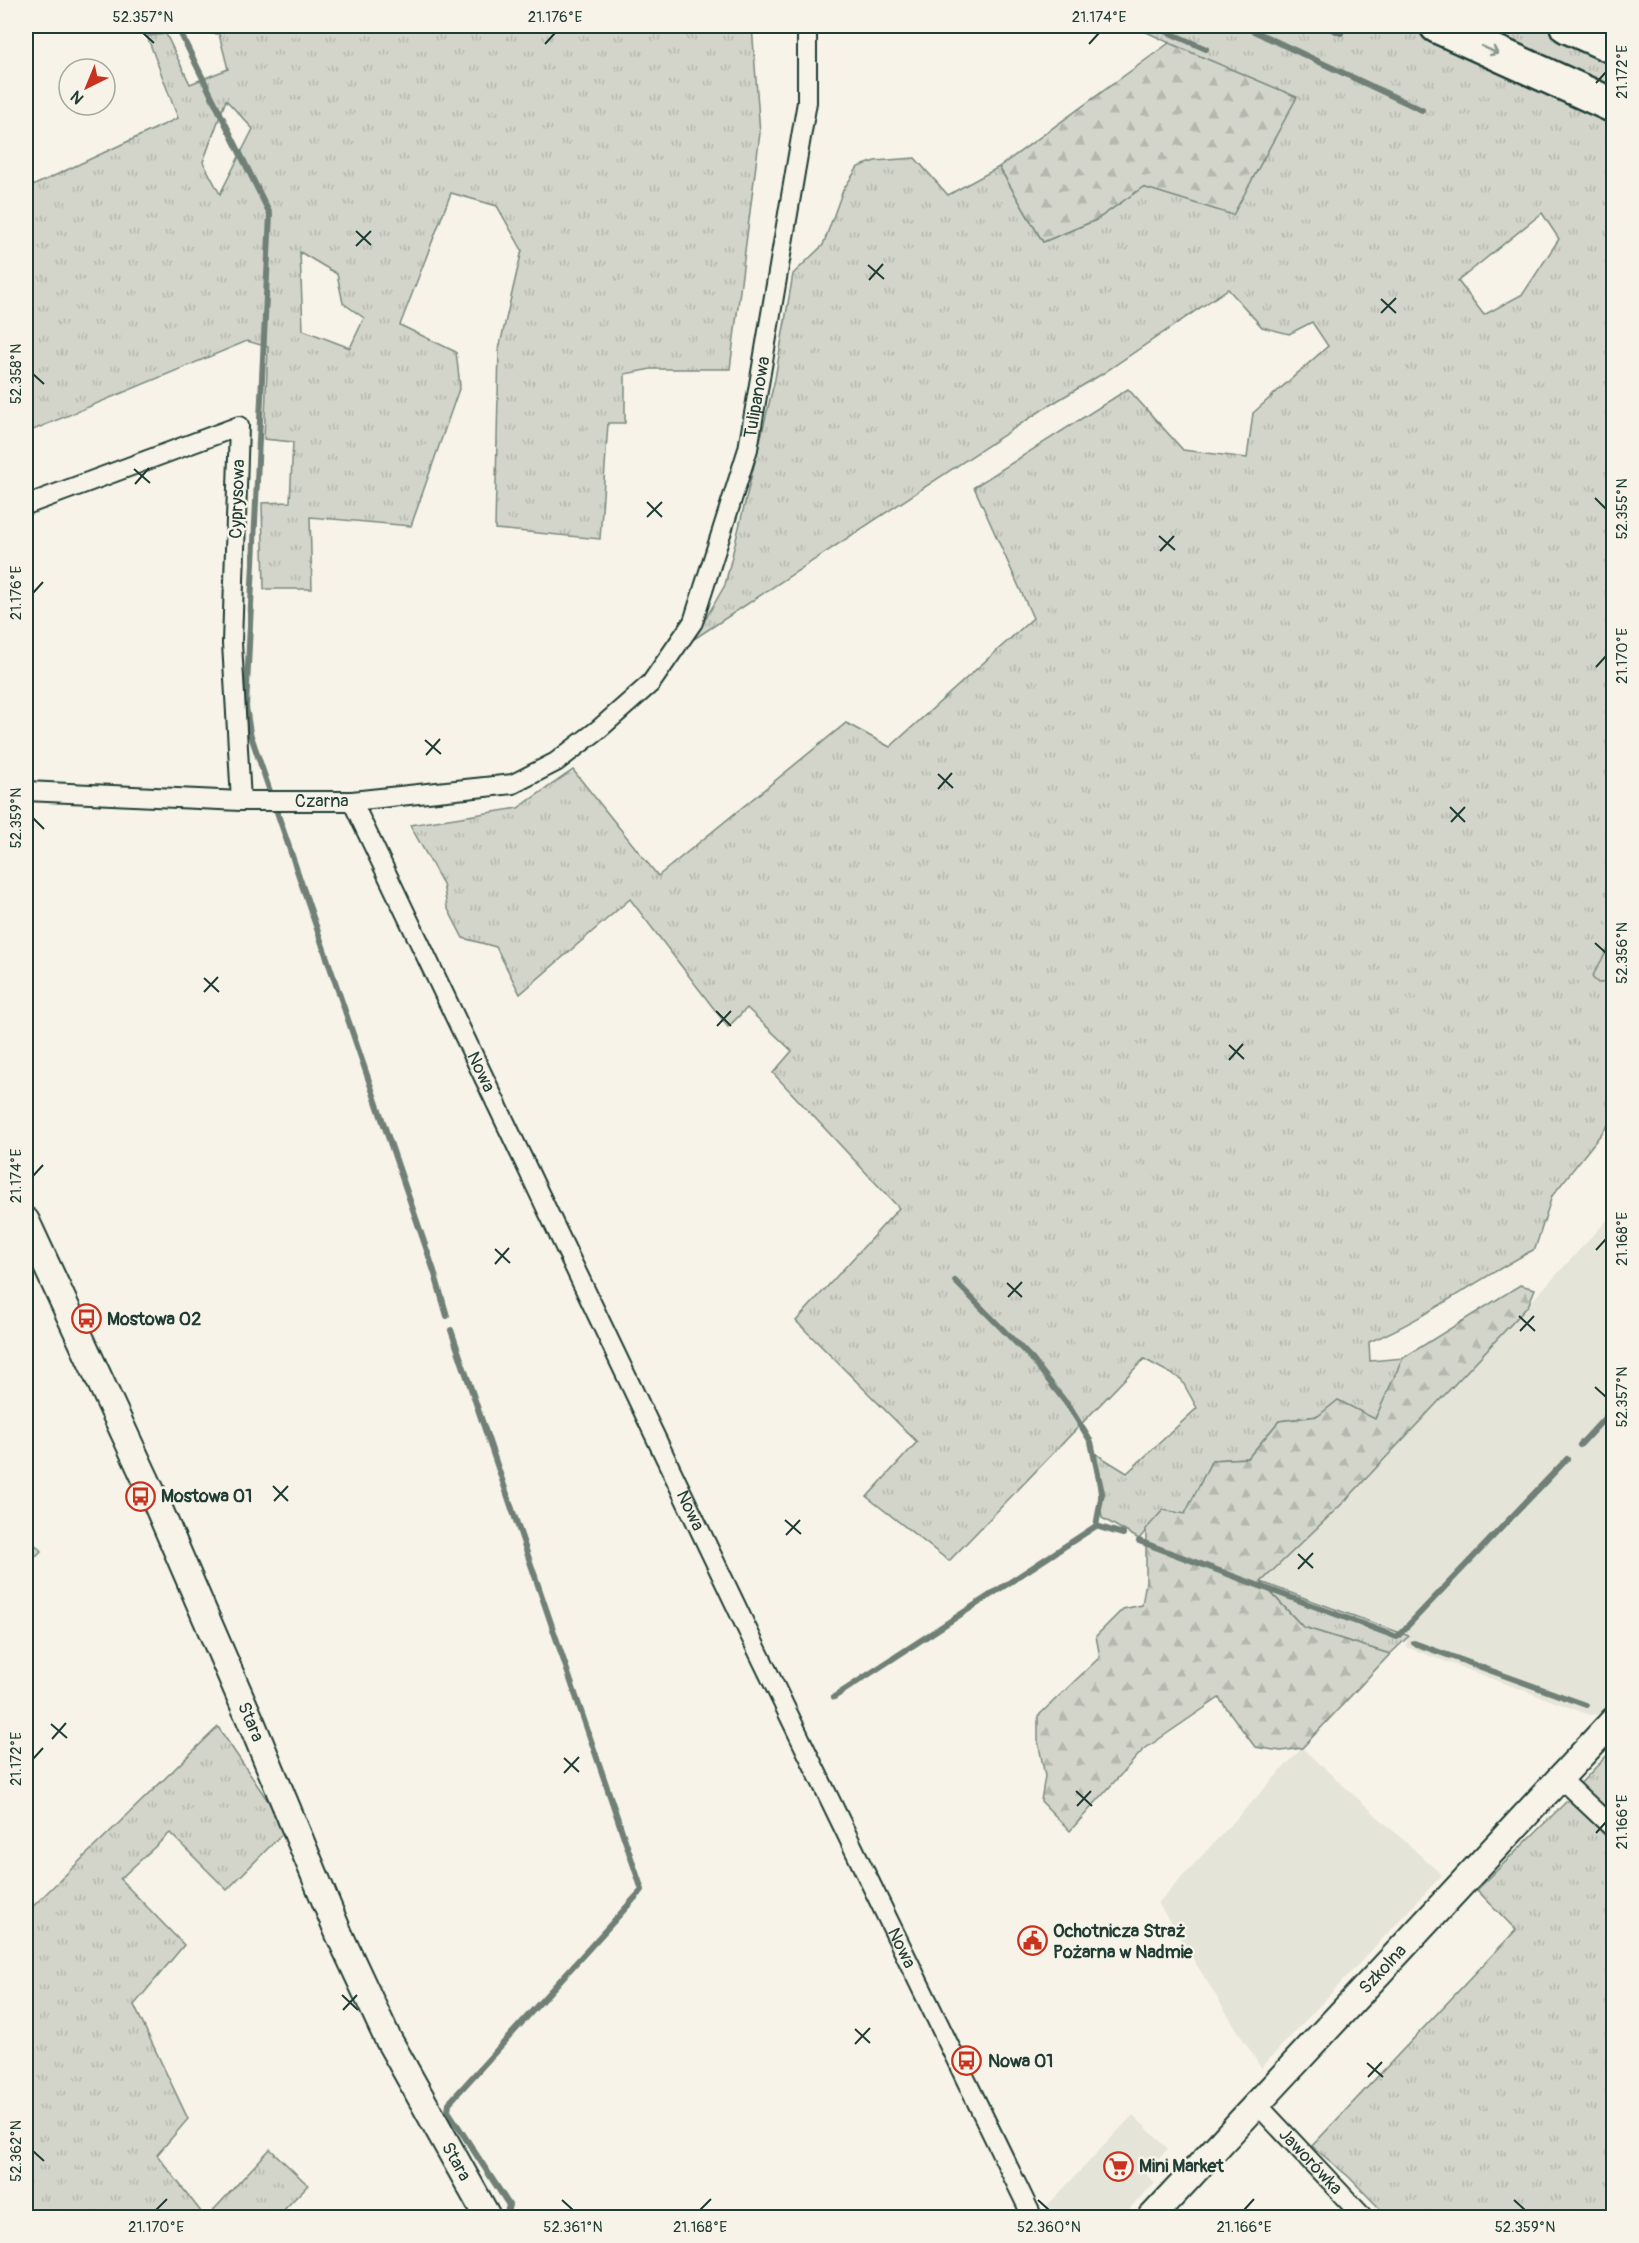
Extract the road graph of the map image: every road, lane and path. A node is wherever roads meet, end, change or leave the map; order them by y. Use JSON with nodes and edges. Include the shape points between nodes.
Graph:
{"nodes":[{"id":1,"x":807,"y":26,"type":"edge"},
{"id":2,"x":1437,"y":26,"type":"edge"},
{"id":3,"x":1614,"y":106,"type":"edge"},
{"id":4,"x":26,"y":505,"type":"edge"},
{"id":5,"x":599,"y":729,"type":"joint"},
{"id":6,"x":26,"y":791,"type":"edge"},
{"id":7,"x":241,"y":801,"type":"junction"},
{"id":8,"x":352,"y":801,"type":"junction"},
{"id":9,"x":26,"y":1221,"type":"edge"},
{"id":10,"x":1614,"y":1720,"type":"edge"},
{"id":11,"x":1560,"y":1778,"type":"junction"},
{"id":12,"x":1614,"y":1829,"type":"edge"},
{"id":13,"x":1256,"y":2103,"type":"junction"},
{"id":14,"x":488,"y":2217,"type":"edge"},
{"id":15,"x":1034,"y":2217,"type":"edge"},
{"id":16,"x":1151,"y":2217,"type":"edge"},
{"id":17,"x":1364,"y":2217,"type":"edge"}],
"edges":[{"from":1,"to":5,"type":"street","name":"Tulipanowa","via":[[807,102],[748,449],[693,622],[651,683]]},
{"from":2,"to":3,"type":"highway","one_way":true},
{"from":4,"to":7,"type":"street","name":"Cyprysowa","via":[[239,426],[232,643]]},
{"from":5,"to":8,"type":"street","name":"Czarna","via":[[556,762],[513,784]]},
{"from":6,"to":7,"type":"street","name":"Czarna"},
{"from":7,"to":8,"type":"street","name":"Czarna"},
{"from":8,"to":15,"type":"street","name":"Nowa","via":[[748,1631]]},
{"from":9,"to":14,"type":"street","name":"Stara","via":[[153,1495],[339,1934],[387,2037]]},
{"from":10,"to":11,"type":"street","name":"Szkolna"},
{"from":11,"to":12,"type":"street"},
{"from":11,"to":13,"type":"street","name":"Szkolna"},
{"from":13,"to":16,"type":"street","name":"Szkolna"},
{"from":13,"to":17,"type":"street","name":"Jaworówka"}]}
